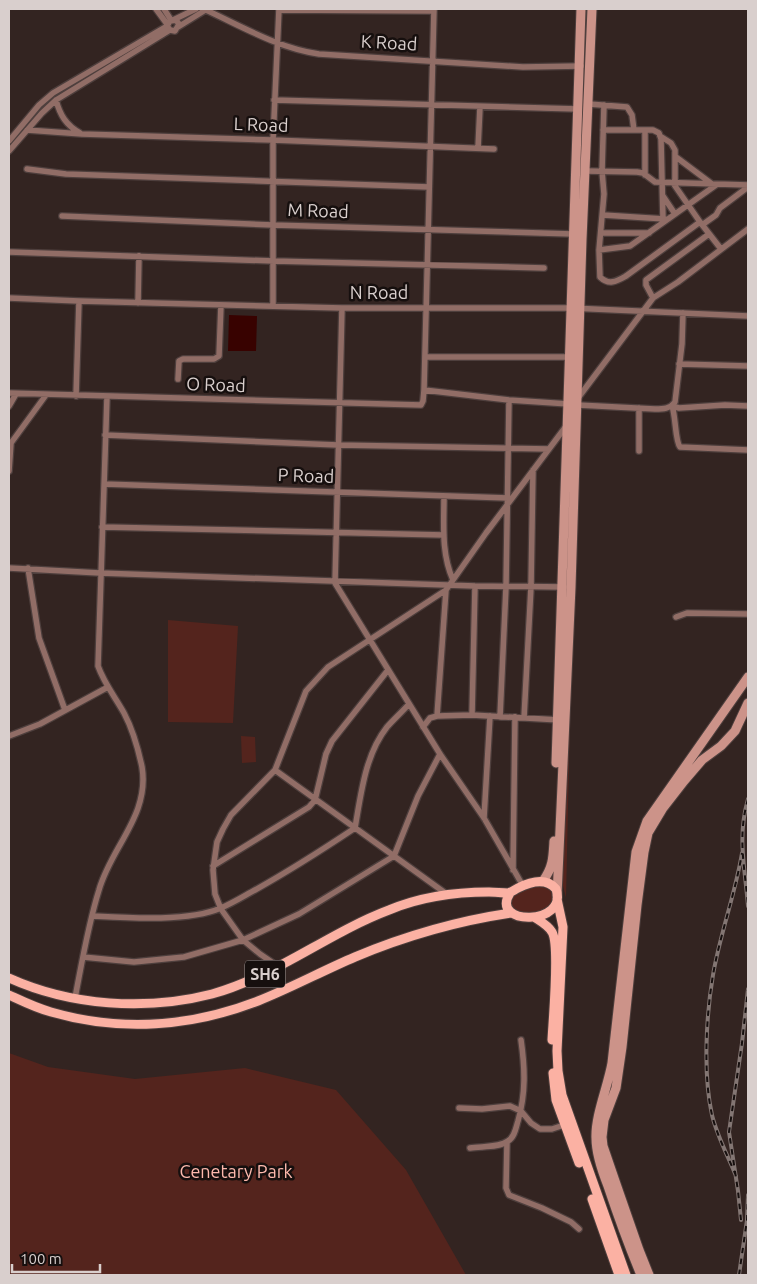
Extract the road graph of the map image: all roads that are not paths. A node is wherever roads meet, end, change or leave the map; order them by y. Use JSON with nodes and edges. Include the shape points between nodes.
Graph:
{"nodes":[{"id":1,"x":156,"y":9,"type":"edge"},
{"id":2,"x":164,"y":9,"type":"edge"},
{"id":3,"x":196,"y":9,"type":"edge"},
{"id":4,"x":207,"y":9,"type":"edge"},
{"id":5,"x":581,"y":9,"type":"edge"},
{"id":6,"x":592,"y":9,"type":"edge"},
{"id":7,"x":279,"y":10,"type":"edge"},
{"id":8,"x":434,"y":10,"type":"edge"},
{"id":9,"x":170,"y":24,"type":"junction"},
{"id":10,"x":279,"y":44,"type":"junction"},
{"id":11,"x":432,"y":60,"type":"junction"},
{"id":12,"x":579,"y":66,"type":"junction"},
{"id":13,"x":591,"y":67,"type":"junction"},
{"id":14,"x":56,"y":100,"type":"junction"},
{"id":15,"x":274,"y":100,"type":"junction"},
{"id":16,"x":431,"y":104,"type":"junction"},
{"id":17,"x":589,"y":104,"type":"junction"},
{"id":18,"x":604,"y":105,"type":"junction"},
{"id":19,"x":480,"y":107,"type":"junction"},
{"id":20,"x":578,"y":109,"type":"junction"},
{"id":21,"x":27,"y":130,"type":"junction"},
{"id":22,"x":604,"y":130,"type":"junction"},
{"id":23,"x":634,"y":130,"type":"junction"},
{"id":24,"x":645,"y":130,"type":"junction"},
{"id":25,"x":82,"y":134,"type":"junction"},
{"id":26,"x":660,"y":136,"type":"junction"},
{"id":27,"x":273,"y":140,"type":"junction"},
{"id":28,"x":9,"y":141,"type":"edge"},
{"id":29,"x":430,"y":147,"type":"junction"},
{"id":30,"x":478,"y":148,"type":"junction"},
{"id":31,"x":494,"y":149,"type":"dead end"},
{"id":32,"x":9,"y":151,"type":"edge"},
{"id":33,"x":676,"y":157,"type":"junction"},
{"id":34,"x":27,"y":169,"type":"dead end"},
{"id":35,"x":586,"y":171,"type":"junction"},
{"id":36,"x":602,"y":171,"type":"junction"},
{"id":37,"x":645,"y":175,"type":"junction"},
{"id":38,"x":272,"y":180,"type":"junction"},
{"id":39,"x":661,"y":183,"type":"junction"},
{"id":40,"x":674,"y":184,"type":"junction"},
{"id":41,"x":715,"y":185,"type":"junction"},
{"id":42,"x":429,"y":186,"type":"junction"},
{"id":43,"x":748,"y":186,"type":"edge"},
{"id":44,"x":662,"y":194,"type":"junction"},
{"id":45,"x":688,"y":205,"type":"junction"},
{"id":46,"x":675,"y":214,"type":"junction"},
{"id":47,"x":602,"y":215,"type":"junction"},
{"id":48,"x":62,"y":216,"type":"dead end"},
{"id":49,"x":665,"y":219,"type":"junction"},
{"id":50,"x":701,"y":224,"type":"junction"},
{"id":51,"x":273,"y":225,"type":"junction"},
{"id":52,"x":748,"y":229,"type":"edge"},
{"id":53,"x":428,"y":230,"type":"junction"},
{"id":54,"x":601,"y":233,"type":"junction"},
{"id":55,"x":649,"y":233,"type":"junction"},
{"id":56,"x":573,"y":234,"type":"junction"},
{"id":57,"x":709,"y":234,"type":"junction"},
{"id":58,"x":721,"y":248,"type":"junction"},
{"id":59,"x":599,"y":250,"type":"junction"},
{"id":60,"x":9,"y":252,"type":"edge"},
{"id":61,"x":139,"y":256,"type":"junction"},
{"id":62,"x":274,"y":261,"type":"junction"},
{"id":63,"x":428,"y":264,"type":"junction"},
{"id":64,"x":544,"y":268,"type":"dead end"},
{"id":65,"x":9,"y":298,"type":"edge"},
{"id":66,"x":653,"y":298,"type":"junction"},
{"id":67,"x":79,"y":302,"type":"junction"},
{"id":68,"x":138,"y":303,"type":"junction"},
{"id":69,"x":221,"y":305,"type":"junction"},
{"id":70,"x":273,"y":306,"type":"junction"},
{"id":71,"x":342,"y":308,"type":"junction"},
{"id":72,"x":426,"y":308,"type":"junction"},
{"id":73,"x":576,"y":309,"type":"junction"},
{"id":74,"x":643,"y":312,"type":"junction"},
{"id":75,"x":683,"y":314,"type":"junction"},
{"id":76,"x":748,"y":316,"type":"edge"},
{"id":77,"x":425,"y":357,"type":"junction"},
{"id":78,"x":575,"y":357,"type":"junction"},
{"id":79,"x":680,"y":364,"type":"junction"},
{"id":80,"x":748,"y":366,"type":"edge"},
{"id":81,"x":178,"y":379,"type":"dead end"},
{"id":82,"x":424,"y":390,"type":"junction"},
{"id":83,"x":9,"y":393,"type":"edge"},
{"id":84,"x":16,"y":394,"type":"junction"},
{"id":85,"x":46,"y":395,"type":"junction"},
{"id":86,"x":76,"y":396,"type":"junction"},
{"id":87,"x":107,"y":397,"type":"junction"},
{"id":88,"x":509,"y":400,"type":"junction"},
{"id":89,"x":575,"y":402,"type":"junction"},
{"id":90,"x":340,"y":403,"type":"junction"},
{"id":91,"x":9,"y":406,"type":"edge"},
{"id":92,"x":672,"y":406,"type":"junction"},
{"id":93,"x":748,"y":406,"type":"edge"},
{"id":94,"x":639,"y":408,"type":"junction"},
{"id":95,"x":568,"y":423,"type":"junction"},
{"id":96,"x":106,"y":435,"type":"junction"},
{"id":97,"x":10,"y":443,"type":"edge"},
{"id":98,"x":338,"y":445,"type":"junction"},
{"id":99,"x":508,"y":448,"type":"junction"},
{"id":100,"x":549,"y":449,"type":"junction"},
{"id":101,"x":748,"y":450,"type":"edge"},
{"id":102,"x":639,"y":452,"type":"dead end"},
{"id":103,"x":9,"y":460,"type":"edge"},
{"id":104,"x":533,"y":470,"type":"junction"},
{"id":105,"x":9,"y":471,"type":"edge"},
{"id":106,"x":104,"y":484,"type":"junction"},
{"id":107,"x":337,"y":492,"type":"junction"},
{"id":108,"x":444,"y":496,"type":"junction"},
{"id":109,"x":508,"y":498,"type":"junction"},
{"id":110,"x":508,"y":505,"type":"junction"},
{"id":111,"x":102,"y":527,"type":"junction"},
{"id":112,"x":335,"y":534,"type":"junction"},
{"id":113,"x":444,"y":535,"type":"junction"},
{"id":114,"x":9,"y":568,"type":"edge"},
{"id":115,"x":28,"y":568,"type":"junction"},
{"id":116,"x":100,"y":573,"type":"junction"},
{"id":117,"x":335,"y":581,"type":"junction"},
{"id":118,"x":449,"y":585,"type":"junction"},
{"id":119,"x":475,"y":586,"type":"junction"},
{"id":120,"x":506,"y":587,"type":"junction"},
{"id":121,"x":531,"y":587,"type":"junction"},
{"id":122,"x":566,"y":587,"type":"junction"},
{"id":123,"x":748,"y":614,"type":"edge"},
{"id":124,"x":676,"y":617,"type":"dead end"},
{"id":125,"x":369,"y":639,"type":"junction"},
{"id":126,"x":388,"y":670,"type":"junction"},
{"id":127,"x":748,"y":677,"type":"edge"},
{"id":128,"x":108,"y":687,"type":"junction"},
{"id":129,"x":748,"y":703,"type":"edge"},
{"id":130,"x":409,"y":704,"type":"junction"},
{"id":131,"x":65,"y":710,"type":"junction"},
{"id":132,"x":472,"y":715,"type":"junction"},
{"id":133,"x":437,"y":716,"type":"junction"},
{"id":134,"x":490,"y":716,"type":"junction"},
{"id":135,"x":500,"y":717,"type":"junction"},
{"id":136,"x":515,"y":717,"type":"junction"},
{"id":137,"x":524,"y":718,"type":"junction"},
{"id":138,"x":561,"y":720,"type":"junction"},
{"id":139,"x":423,"y":727,"type":"junction"},
{"id":140,"x":9,"y":734,"type":"edge"},
{"id":141,"x":440,"y":754,"type":"junction"},
{"id":142,"x":275,"y":770,"type":"junction"},
{"id":143,"x":315,"y":800,"type":"junction"},
{"id":144,"x":484,"y":818,"type":"junction"},
{"id":145,"x":355,"y":828,"type":"junction"},
{"id":146,"x":640,"y":852,"type":"junction"},
{"id":147,"x":394,"y":856,"type":"junction"},
{"id":148,"x":214,"y":866,"type":"junction"},
{"id":149,"x":513,"y":870,"type":"junction"},
{"id":150,"x":543,"y":881,"type":"junction"},
{"id":151,"x":523,"y":886,"type":"junction"},
{"id":152,"x":510,"y":893,"type":"junction"},
{"id":153,"x":448,"y":895,"type":"junction"},
{"id":154,"x":557,"y":898,"type":"junction"},
{"id":155,"x":221,"y":909,"type":"junction"},
{"id":156,"x":511,"y":913,"type":"junction"},
{"id":157,"x":93,"y":916,"type":"junction"},
{"id":158,"x":534,"y":917,"type":"junction"},
{"id":159,"x":243,"y":940,"type":"junction"},
{"id":160,"x":83,"y":957,"type":"junction"},
{"id":161,"x":279,"y":967,"type":"junction"},
{"id":162,"x":9,"y":978,"type":"edge"},
{"id":163,"x":9,"y":995,"type":"edge"},
{"id":164,"x":75,"y":998,"type":"junction"},
{"id":165,"x":521,"y":1040,"type":"dead end"},
{"id":166,"x":458,"y":1108,"type":"dead end"},
{"id":167,"x":521,"y":1111,"type":"junction"},
{"id":168,"x":600,"y":1124,"type":"junction"},
{"id":169,"x":564,"y":1125,"type":"junction"},
{"id":170,"x":507,"y":1142,"type":"junction"},
{"id":171,"x":470,"y":1148,"type":"dead end"},
{"id":172,"x":580,"y":1229,"type":"dead end"},
{"id":173,"x":619,"y":1275,"type":"edge"},
{"id":174,"x":626,"y":1275,"type":"edge"},
{"id":175,"x":641,"y":1275,"type":"edge"},
{"id":176,"x":649,"y":1275,"type":"edge"}],
"edges":[{"from":1,"to":9,"type":"street"},
{"from":2,"to":9,"type":"street"},
{"from":3,"to":9,"type":"street"},
{"from":4,"to":9,"type":"street","via":[[178,27],[178,22]]},
{"from":4,"to":10,"type":"street","name":"K Road"},
{"from":5,"to":12,"type":"street"},
{"from":6,"to":13,"type":"street"},
{"from":7,"to":8,"type":"street"},
{"from":7,"to":10,"type":"street"},
{"from":8,"to":11,"type":"street"},
{"from":9,"to":14,"type":"street"},
{"from":9,"to":28,"type":"street","via":[[53,93]]},
{"from":10,"to":11,"type":"street","name":"K Road","via":[[319,54]]},
{"from":10,"to":15,"type":"street"},
{"from":11,"to":12,"type":"street","name":"K Road","via":[[523,67]]},
{"from":11,"to":16,"type":"street"},
{"from":12,"to":13,"type":"street","name":"K Road"},
{"from":12,"to":20,"type":"street"},
{"from":13,"to":17,"type":"street"},
{"from":14,"to":21,"type":"street"},
{"from":14,"to":25,"type":"street","via":[[64,121]]},
{"from":15,"to":16,"type":"street"},
{"from":15,"to":27,"type":"street"},
{"from":16,"to":19,"type":"street"},
{"from":16,"to":29,"type":"street"},
{"from":17,"to":18,"type":"street"},
{"from":17,"to":35,"type":"street"},
{"from":18,"to":22,"type":"street"},
{"from":18,"to":23,"type":"street","via":[[627,107],[632,114]]},
{"from":19,"to":20,"type":"street"},
{"from":19,"to":30,"type":"street"},
{"from":20,"to":56,"type":"street"},
{"from":21,"to":25,"type":"street","name":"L Road"},
{"from":21,"to":32,"type":"street"},
{"from":22,"to":23,"type":"street"},
{"from":22,"to":36,"type":"street"},
{"from":23,"to":24,"type":"street"},
{"from":24,"to":26,"type":"street","via":[[656,131]]},
{"from":24,"to":37,"type":"street"},
{"from":25,"to":27,"type":"street","name":"L Road"},
{"from":26,"to":33,"type":"street","via":[[674,146]]},
{"from":26,"to":39,"type":"street"},
{"from":27,"to":29,"type":"street","name":"L Road"},
{"from":27,"to":38,"type":"street"},
{"from":29,"to":30,"type":"street","name":"L Road"},
{"from":29,"to":42,"type":"street"},
{"from":30,"to":31,"type":"street","name":"L Road"},
{"from":33,"to":40,"type":"street"},
{"from":33,"to":41,"type":"street"},
{"from":34,"to":38,"type":"street","via":[[66,174]]},
{"from":35,"to":36,"type":"street"},
{"from":35,"to":73,"type":"street"},
{"from":36,"to":37,"type":"street"},
{"from":36,"to":47,"type":"street"},
{"from":37,"to":39,"type":"street"},
{"from":38,"to":42,"type":"street"},
{"from":38,"to":51,"type":"street"},
{"from":39,"to":40,"type":"street"},
{"from":39,"to":44,"type":"street"},
{"from":40,"to":41,"type":"street"},
{"from":40,"to":45,"type":"street"},
{"from":41,"to":43,"type":"street"},
{"from":41,"to":45,"type":"street"},
{"from":42,"to":53,"type":"street"},
{"from":43,"to":50,"type":"street"},
{"from":44,"to":46,"type":"street"},
{"from":44,"to":49,"type":"street"},
{"from":45,"to":46,"type":"street"},
{"from":45,"to":50,"type":"street"},
{"from":46,"to":49,"type":"street"},
{"from":47,"to":49,"type":"street"},
{"from":47,"to":54,"type":"street"},
{"from":48,"to":51,"type":"street","name":"M Road"},
{"from":49,"to":55,"type":"street"},
{"from":50,"to":57,"type":"street"},
{"from":50,"to":59,"type":"street","via":[[616,282],[604,281],[600,277]]},
{"from":51,"to":53,"type":"street","name":"M Road"},
{"from":51,"to":62,"type":"street"},
{"from":52,"to":58,"type":"street"},
{"from":53,"to":56,"type":"street","name":"M Road"},
{"from":53,"to":63,"type":"street"},
{"from":54,"to":55,"type":"street"},
{"from":54,"to":59,"type":"street"},
{"from":55,"to":59,"type":"street","via":[[630,246]]},
{"from":56,"to":73,"type":"street"},
{"from":57,"to":58,"type":"street"},
{"from":57,"to":66,"type":"street","via":[[646,280]]},
{"from":58,"to":66,"type":"street"},
{"from":60,"to":61,"type":"street"},
{"from":61,"to":62,"type":"street"},
{"from":61,"to":68,"type":"street"},
{"from":62,"to":63,"type":"street"},
{"from":62,"to":70,"type":"street"},
{"from":63,"to":64,"type":"street"},
{"from":63,"to":72,"type":"street"},
{"from":65,"to":67,"type":"street","name":"N Road"},
{"from":66,"to":74,"type":"street"},
{"from":67,"to":68,"type":"street","name":"N Road"},
{"from":67,"to":86,"type":"street"},
{"from":68,"to":69,"type":"street","name":"N Road"},
{"from":69,"to":70,"type":"street","name":"N Road"},
{"from":69,"to":81,"type":"street","via":[[219,356],[179,361]]},
{"from":70,"to":71,"type":"street","name":"N Road"},
{"from":71,"to":72,"type":"street","name":"N Road"},
{"from":71,"to":90,"type":"street"},
{"from":72,"to":73,"type":"street","name":"N Road"},
{"from":72,"to":77,"type":"street"},
{"from":73,"to":74,"type":"street","name":"N Road"},
{"from":73,"to":78,"type":"street"},
{"from":74,"to":75,"type":"street","name":"N Road"},
{"from":74,"to":89,"type":"street"},
{"from":75,"to":76,"type":"street","name":"N Road"},
{"from":75,"to":79,"type":"street"},
{"from":77,"to":78,"type":"street"},
{"from":77,"to":82,"type":"street"},
{"from":78,"to":89,"type":"street"},
{"from":79,"to":80,"type":"street"},
{"from":79,"to":92,"type":"street"},
{"from":82,"to":88,"type":"street"},
{"from":82,"to":90,"type":"street","name":"O Road","via":[[421,404]]},
{"from":83,"to":84,"type":"street","name":"O Road"},
{"from":84,"to":85,"type":"street","name":"O Road"},
{"from":84,"to":91,"type":"street"},
{"from":85,"to":86,"type":"street","name":"O Road"},
{"from":85,"to":97,"type":"street"},
{"from":86,"to":87,"type":"street","name":"O Road"},
{"from":87,"to":90,"type":"street","name":"O Road"},
{"from":87,"to":96,"type":"street"},
{"from":88,"to":89,"type":"street"},
{"from":88,"to":99,"type":"street"},
{"from":89,"to":94,"type":"street"},
{"from":89,"to":95,"type":"street"},
{"from":89,"to":122,"type":"street"},
{"from":90,"to":98,"type":"street"},
{"from":92,"to":93,"type":"street"},
{"from":92,"to":94,"type":"street"},
{"from":92,"to":101,"type":"street","via":[[680,447]]},
{"from":94,"to":102,"type":"street"},
{"from":95,"to":100,"type":"street"},
{"from":95,"to":122,"type":"street"},
{"from":96,"to":98,"type":"street"},
{"from":96,"to":106,"type":"street"},
{"from":97,"to":103,"type":"street"},
{"from":98,"to":99,"type":"street"},
{"from":98,"to":107,"type":"street"},
{"from":99,"to":100,"type":"street"},
{"from":99,"to":109,"type":"street"},
{"from":100,"to":104,"type":"street"},
{"from":103,"to":105,"type":"street"},
{"from":104,"to":110,"type":"street"},
{"from":104,"to":121,"type":"street"},
{"from":106,"to":107,"type":"street","name":"P Road"},
{"from":106,"to":111,"type":"street"},
{"from":107,"to":108,"type":"street","name":"P Road"},
{"from":107,"to":112,"type":"street"},
{"from":108,"to":109,"type":"street","name":"P Road"},
{"from":108,"to":113,"type":"street"},
{"from":109,"to":110,"type":"street"},
{"from":110,"to":118,"type":"street"},
{"from":110,"to":120,"type":"street"},
{"from":111,"to":112,"type":"street"},
{"from":111,"to":116,"type":"street"},
{"from":112,"to":113,"type":"street"},
{"from":112,"to":117,"type":"street"},
{"from":113,"to":118,"type":"street"},
{"from":114,"to":115,"type":"street"},
{"from":115,"to":116,"type":"street"},
{"from":115,"to":131,"type":"street","via":[[38,638]]},
{"from":116,"to":117,"type":"street"},
{"from":116,"to":128,"type":"street","via":[[98,666]]},
{"from":117,"to":118,"type":"street"},
{"from":117,"to":125,"type":"street"},
{"from":118,"to":119,"type":"street"},
{"from":118,"to":125,"type":"street"},
{"from":118,"to":133,"type":"street"},
{"from":119,"to":120,"type":"street"},
{"from":119,"to":132,"type":"street"},
{"from":120,"to":121,"type":"street"},
{"from":120,"to":135,"type":"street"},
{"from":121,"to":122,"type":"street"},
{"from":121,"to":137,"type":"street"},
{"from":122,"to":138,"type":"street"},
{"from":123,"to":124,"type":"street","via":[[687,613]]},
{"from":125,"to":126,"type":"street"},
{"from":125,"to":142,"type":"street","via":[[328,667],[306,691]]},
{"from":126,"to":130,"type":"street"},
{"from":126,"to":143,"type":"street","via":[[332,741]]},
{"from":127,"to":146,"type":"street","via":[[647,821]]},
{"from":128,"to":131,"type":"street"},
{"from":128,"to":157,"type":"street","via":[[136,739],[143,785],[139,810],[102,878]]},
{"from":129,"to":146,"type":"street","via":[[734,730],[721,746],[702,760],[663,808]]},
{"from":130,"to":139,"type":"street"},
{"from":130,"to":145,"type":"street","via":[[387,728],[376,748],[363,784]]},
{"from":131,"to":140,"type":"street","via":[[40,724]]},
{"from":132,"to":133,"type":"street"},
{"from":132,"to":134,"type":"street"},
{"from":133,"to":139,"type":"street","via":[[430,718]]},
{"from":134,"to":135,"type":"street"},
{"from":134,"to":144,"type":"street"},
{"from":135,"to":136,"type":"street"},
{"from":136,"to":137,"type":"street"},
{"from":136,"to":149,"type":"street"},
{"from":137,"to":138,"type":"street"},
{"from":138,"to":150,"type":"street","via":[[552,863]]},
{"from":138,"to":154,"type":"street"},
{"from":139,"to":141,"type":"street"},
{"from":141,"to":144,"type":"street"},
{"from":141,"to":147,"type":"street","via":[[418,796]]},
{"from":142,"to":143,"type":"street"},
{"from":142,"to":148,"type":"street","via":[[231,815],[222,829]]},
{"from":143,"to":145,"type":"street"},
{"from":143,"to":148,"type":"street","via":[[309,807]]},
{"from":144,"to":149,"type":"street"},
{"from":145,"to":147,"type":"street"},
{"from":145,"to":155,"type":"street","via":[[284,874]]},
{"from":146,"to":168,"type":"street","via":[[616,1088]]},
{"from":147,"to":153,"type":"street"},
{"from":147,"to":159,"type":"street","via":[[299,914]]},
{"from":148,"to":155,"type":"street","via":[[214,888]]},
{"from":149,"to":151,"type":"street"},
{"from":150,"to":151,"type":"main road"},
{"from":150,"to":154,"type":"main road","via":[[556,889]]},
{"from":151,"to":152,"type":"main road"},
{"from":152,"to":153,"type":"main road","number":"SH6"},
{"from":152,"to":156,"type":"main road","via":[[507,904]]},
{"from":153,"to":161,"type":"main road","number":"SH6","via":[[417,900],[360,922]]},
{"from":154,"to":158,"type":"main road","via":[[550,911]]},
{"from":154,"to":174,"type":"main road","via":[[563,927],[558,1051],[562,1095]]},
{"from":155,"to":157,"type":"street","via":[[167,917]]},
{"from":155,"to":159,"type":"street"},
{"from":156,"to":158,"type":"main road","number":"SH6"},
{"from":156,"to":163,"type":"main road","number":"SH6","via":[[411,936],[257,1001],[222,1014],[188,1021],[157,1025],[96,1022],[49,1012]]},
{"from":157,"to":160,"type":"street"},
{"from":158,"to":169,"type":"main road","via":[[549,928],[555,940],[552,1068],[556,1100]]},
{"from":159,"to":160,"type":"street","via":[[196,955],[148,962]]},
{"from":159,"to":161,"type":"street"},
{"from":160,"to":164,"type":"street"},
{"from":161,"to":164,"type":"main road","number":"SH6","via":[[238,986],[188,999],[129,1004]]},
{"from":162,"to":164,"type":"main road","number":"SH6","via":[[46,992]]},
{"from":165,"to":167,"type":"street","via":[[525,1078]]},
{"from":166,"to":167,"type":"street","via":[[510,1106]]},
{"from":167,"to":169,"type":"street","via":[[540,1130]]},
{"from":167,"to":170,"type":"street","via":[[514,1134]]},
{"from":168,"to":175,"type":"street","via":[[596,1139],[598,1154]]},
{"from":168,"to":176,"type":"street","via":[[603,1146]]},
{"from":169,"to":173,"type":"main road"},
{"from":170,"to":171,"type":"street"},
{"from":170,"to":172,"type":"street","via":[[506,1188],[509,1195],[556,1214]]}]}
